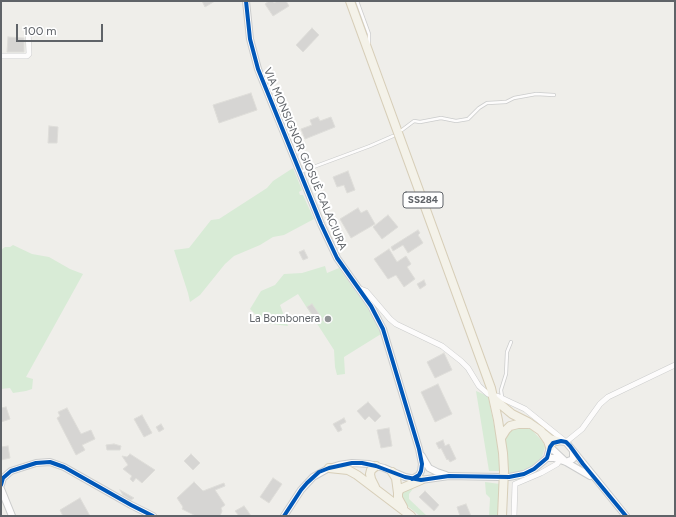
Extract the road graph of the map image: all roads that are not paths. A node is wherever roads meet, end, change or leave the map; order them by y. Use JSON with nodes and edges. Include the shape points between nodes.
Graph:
{"nodes":[{"id":1,"x":246,"y":1,"type":"edge"},
{"id":2,"x":350,"y":1,"type":"edge"},
{"id":3,"x":357,"y":1,"type":"edge"},
{"id":4,"x":28,"y":30,"type":"dead end"},
{"id":5,"x":369,"y":52,"type":"junction"},
{"id":6,"x":1,"y":56,"type":"edge"},
{"id":7,"x":554,"y":95,"type":"dead end"},
{"id":8,"x":402,"y":130,"type":"dead end"},
{"id":9,"x":393,"y":136,"type":"dead end"},
{"id":10,"x":300,"y":172,"type":"junction"},
{"id":11,"x":358,"y":288,"type":"junction"},
{"id":12,"x":511,"y":342,"type":"dead end"},
{"id":13,"x":675,"y":365,"type":"edge"},
{"id":14,"x":495,"y":396,"type":"junction"},
{"id":15,"x":535,"y":426,"type":"junction"},
{"id":16,"x":544,"y":434,"type":"junction"},
{"id":17,"x":501,"y":438,"type":"junction"},
{"id":18,"x":562,"y":441,"type":"junction"},
{"id":19,"x":550,"y":447,"type":"junction"},
{"id":20,"x":573,"y":451,"type":"junction"},
{"id":21,"x":547,"y":458,"type":"junction"},
{"id":22,"x":563,"y":461,"type":"junction"},
{"id":23,"x":424,"y":465,"type":"junction"},
{"id":24,"x":376,"y":466,"type":"junction"},
{"id":25,"x":329,"y":468,"type":"junction"},
{"id":26,"x":392,"y":472,"type":"junction"},
{"id":27,"x":450,"y":476,"type":"junction"},
{"id":28,"x":498,"y":477,"type":"dead end"},
{"id":29,"x":509,"y":477,"type":"dead end"},
{"id":30,"x":412,"y":479,"type":"junction"},
{"id":31,"x":425,"y":479,"type":"junction"},
{"id":32,"x":599,"y":483,"type":"junction"},
{"id":33,"x":1,"y":485,"type":"edge"},
{"id":34,"x":1,"y":489,"type":"edge"},
{"id":35,"x":378,"y":490,"type":"junction"},
{"id":36,"x":398,"y":493,"type":"junction"},
{"id":37,"x":410,"y":515,"type":"edge"},
{"id":38,"x":12,"y":516,"type":"edge"},
{"id":39,"x":153,"y":516,"type":"edge"},
{"id":40,"x":284,"y":516,"type":"edge"},
{"id":41,"x":502,"y":516,"type":"edge"},
{"id":42,"x":514,"y":516,"type":"edge"},
{"id":43,"x":626,"y":516,"type":"edge"}],
"edges":[{"from":1,"to":10,"type":"street","name":"VIA MONSIGNOR GIOSUÈ CALACIURA","via":[[249,33],[258,69]]},
{"from":2,"to":5,"type":"main road","number":"SS284"},
{"from":3,"to":5,"type":"lane","via":[[369,34]]},
{"from":4,"to":6,"type":"street","via":[[27,56]]},
{"from":5,"to":14,"type":"main road","number":"SS284"},
{"from":7,"to":8,"type":"lane","via":[[536,94],[506,102],[488,103],[468,119],[414,121]]},
{"from":9,"to":10,"type":"lane"},
{"from":10,"to":11,"type":"street","name":"VIA MONSIGNOR GIOSUÈ CALACIURA","via":[[337,258]]},
{"from":11,"to":14,"type":"street","via":[[366,291],[396,324],[442,346],[468,368],[479,386]]},
{"from":11,"to":23,"type":"street","name":"VIA MONSIGNOR GIOSUÈ CALACIURA","via":[[383,329]]},
{"from":12,"to":14,"type":"lane","via":[[506,352],[506,374],[501,390]]},
{"from":13,"to":18,"type":"street","via":[[608,397],[582,429]]},
{"from":14,"to":15,"type":"main road","via":[[512,414]]},
{"from":14,"to":17,"type":"main road","number":"SS284"},
{"from":14,"to":18,"type":"street","via":[[525,409]]},
{"from":15,"to":16,"type":"main road"},
{"from":15,"to":17,"type":"main road","via":[[514,424]]},
{"from":16,"to":18,"type":"main road","via":[[550,439]]},
{"from":16,"to":19,"type":"main road"},
{"from":17,"to":41,"type":"main road","number":"SS284","via":[[504,471]]},
{"from":18,"to":19,"type":"street","via":[[553,443]]},
{"from":18,"to":20,"type":"street"},
{"from":19,"to":21,"type":"street"},
{"from":19,"to":22,"type":"street"},
{"from":20,"to":22,"type":"street","via":[[572,459]]},
{"from":20,"to":32,"type":"street"},
{"from":21,"to":22,"type":"street"},
{"from":21,"to":29,"type":"street","via":[[524,474]]},
{"from":22,"to":32,"type":"street"},
{"from":22,"to":42,"type":"street","via":[[515,484]]},
{"from":23,"to":27,"type":"street"},
{"from":23,"to":30,"type":"street","via":[[419,475]]},
{"from":23,"to":31,"type":"street","name":"VIA MONSIGNOR GIOSUÈ CALACIURA","via":[[430,471]]},
{"from":24,"to":25,"type":"street","via":[[352,463]]},
{"from":24,"to":26,"type":"street"},
{"from":24,"to":35,"type":"main road","via":[[370,474]]},
{"from":25,"to":35,"type":"main road","via":[[352,473]]},
{"from":25,"to":40,"type":"street","via":[[319,472],[307,483]]},
{"from":26,"to":30,"type":"street"},
{"from":26,"to":36,"type":"main road","via":[[398,484]]},
{"from":27,"to":28,"type":"street"},
{"from":27,"to":31,"type":"street"},
{"from":30,"to":31,"type":"street"},
{"from":31,"to":36,"type":"main road","via":[[404,487]]},
{"from":32,"to":43,"type":"street"},
{"from":33,"to":39,"type":"street","via":[[3,478],[12,471],[36,463],[50,462],[64,467]]},
{"from":34,"to":38,"type":"street"},
{"from":35,"to":37,"type":"main road"},
{"from":36,"to":37,"type":"main road","via":[[399,502]]}]}
